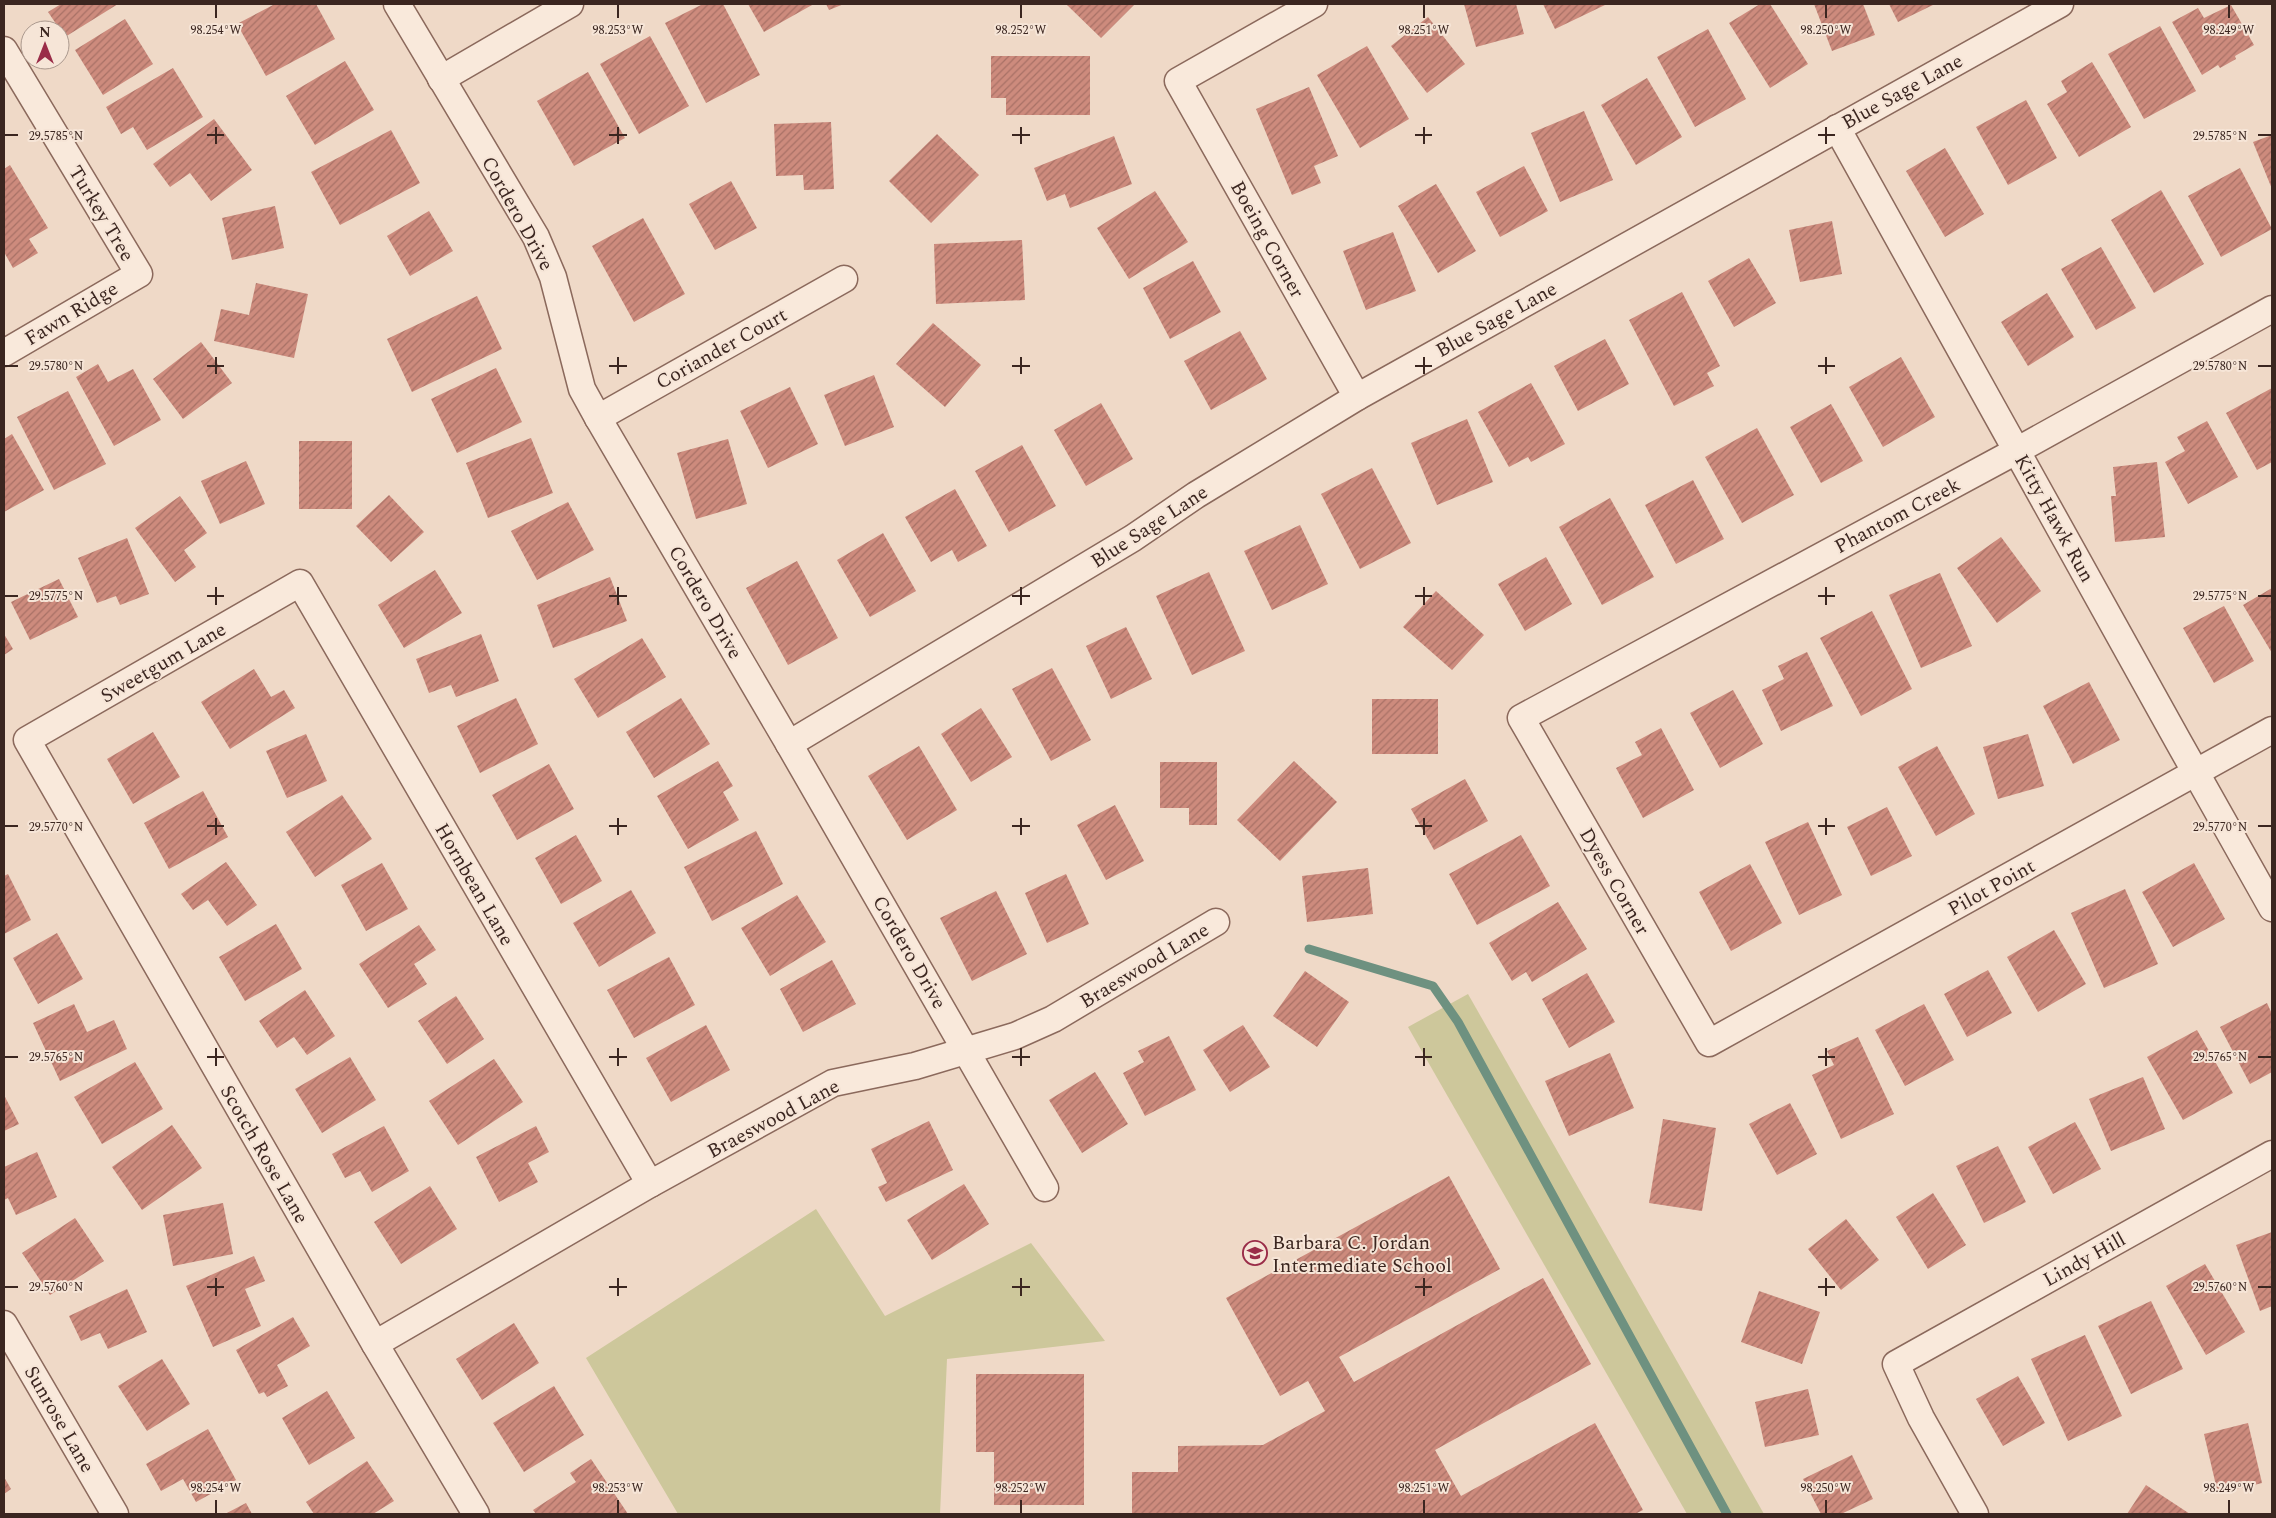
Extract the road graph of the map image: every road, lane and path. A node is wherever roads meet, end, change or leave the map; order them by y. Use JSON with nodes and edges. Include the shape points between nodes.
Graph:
{"nodes":[{"id":1,"x":397,"y":4,"type":"edge"},
{"id":2,"x":570,"y":4,"type":"edge"},
{"id":3,"x":1314,"y":4,"type":"edge"},
{"id":4,"x":2060,"y":4,"type":"edge"},
{"id":5,"x":4,"y":50,"type":"edge"},
{"id":6,"x":441,"y":79,"type":"junction"},
{"id":7,"x":1837,"y":128,"type":"junction"},
{"id":8,"x":139,"y":274,"type":"joint"},
{"id":9,"x":844,"y":279,"type":"dead end"},
{"id":10,"x":2272,"y":309,"type":"edge"},
{"id":11,"x":4,"y":353,"type":"edge"},
{"id":12,"x":1357,"y":397,"type":"junction"},
{"id":13,"x":598,"y":418,"type":"junction"},
{"id":14,"x":2018,"y":450,"type":"junction"},
{"id":15,"x":300,"y":583,"type":"joint"},
{"id":16,"x":1521,"y":718,"type":"joint"},
{"id":17,"x":2272,"y":730,"type":"edge"},
{"id":18,"x":27,"y":740,"type":"joint"},
{"id":19,"x":789,"y":744,"type":"junction"},
{"id":20,"x":2195,"y":773,"type":"junction"},
{"id":21,"x":2272,"y":908,"type":"edge"},
{"id":22,"x":1216,"y":922,"type":"dead end"},
{"id":23,"x":1709,"y":1043,"type":"joint"},
{"id":24,"x":967,"y":1050,"type":"junction"},
{"id":25,"x":2272,"y":1154,"type":"edge"},
{"id":26,"x":650,"y":1184,"type":"junction"},
{"id":27,"x":1045,"y":1188,"type":"dead end"},
{"id":28,"x":4,"y":1324,"type":"edge"},
{"id":29,"x":375,"y":1344,"type":"junction"},
{"id":30,"x":116,"y":1514,"type":"edge"},
{"id":31,"x":476,"y":1514,"type":"edge"},
{"id":32,"x":1975,"y":1514,"type":"edge"}],
"edges":[{"from":1,"to":6,"type":"street","name":"Cordero Drive"},
{"from":2,"to":6,"type":"street"},
{"from":3,"to":12,"type":"street","name":"Boeing Corner","via":[[1178,81]]},
{"from":4,"to":7,"type":"street","name":"Blue Sage Lane"},
{"from":5,"to":8,"type":"street","name":"Turkey Tree"},
{"from":6,"to":13,"type":"street","name":"Cordero Drive","via":[[536,237],[553,277],[582,389]]},
{"from":7,"to":12,"type":"street","name":"Blue Sage Lane"},
{"from":7,"to":14,"type":"street","name":"Kitty Hawk Run"},
{"from":8,"to":11,"type":"street","name":"Fawn Ridge"},
{"from":9,"to":13,"type":"street","name":"Coriander Court"},
{"from":10,"to":14,"type":"street","name":"Phantom Creek"},
{"from":12,"to":19,"type":"street","name":"Blue Sage Lane","via":[[1196,495],[1133,538]]},
{"from":13,"to":19,"type":"street","name":"Cordero Drive"},
{"from":14,"to":16,"type":"street","name":"Phantom Creek"},
{"from":14,"to":20,"type":"street","name":"Kitty Hawk Run"},
{"from":15,"to":18,"type":"street","name":"Sweetgum Lane"},
{"from":15,"to":26,"type":"street","name":"Hornbean Lane"},
{"from":16,"to":23,"type":"street","name":"Dyess Corner"},
{"from":17,"to":20,"type":"street","name":"Pilot Point"},
{"from":18,"to":29,"type":"street","name":"Scotch Rose Lane"},
{"from":19,"to":24,"type":"street","name":"Cordero Drive"},
{"from":20,"to":21,"type":"street","name":"Kitty Hawk Run"},
{"from":20,"to":23,"type":"street","name":"Pilot Point"},
{"from":22,"to":24,"type":"street","name":"Braeswood Lane","via":[[1053,1020],[1015,1036]]},
{"from":24,"to":26,"type":"street","name":"Braeswood Lane","via":[[915,1066],[833,1083]]},
{"from":24,"to":27,"type":"street","name":"Cordero Drive"},
{"from":25,"to":32,"type":"street","name":"Lindy Hill","via":[[1896,1364],[1921,1418]]},
{"from":26,"to":29,"type":"street","name":"Braeswood Lane"},
{"from":28,"to":30,"type":"street","name":"Sunrose Lane"},
{"from":29,"to":31,"type":"street","name":"Scotch Rose Lane"}]}
